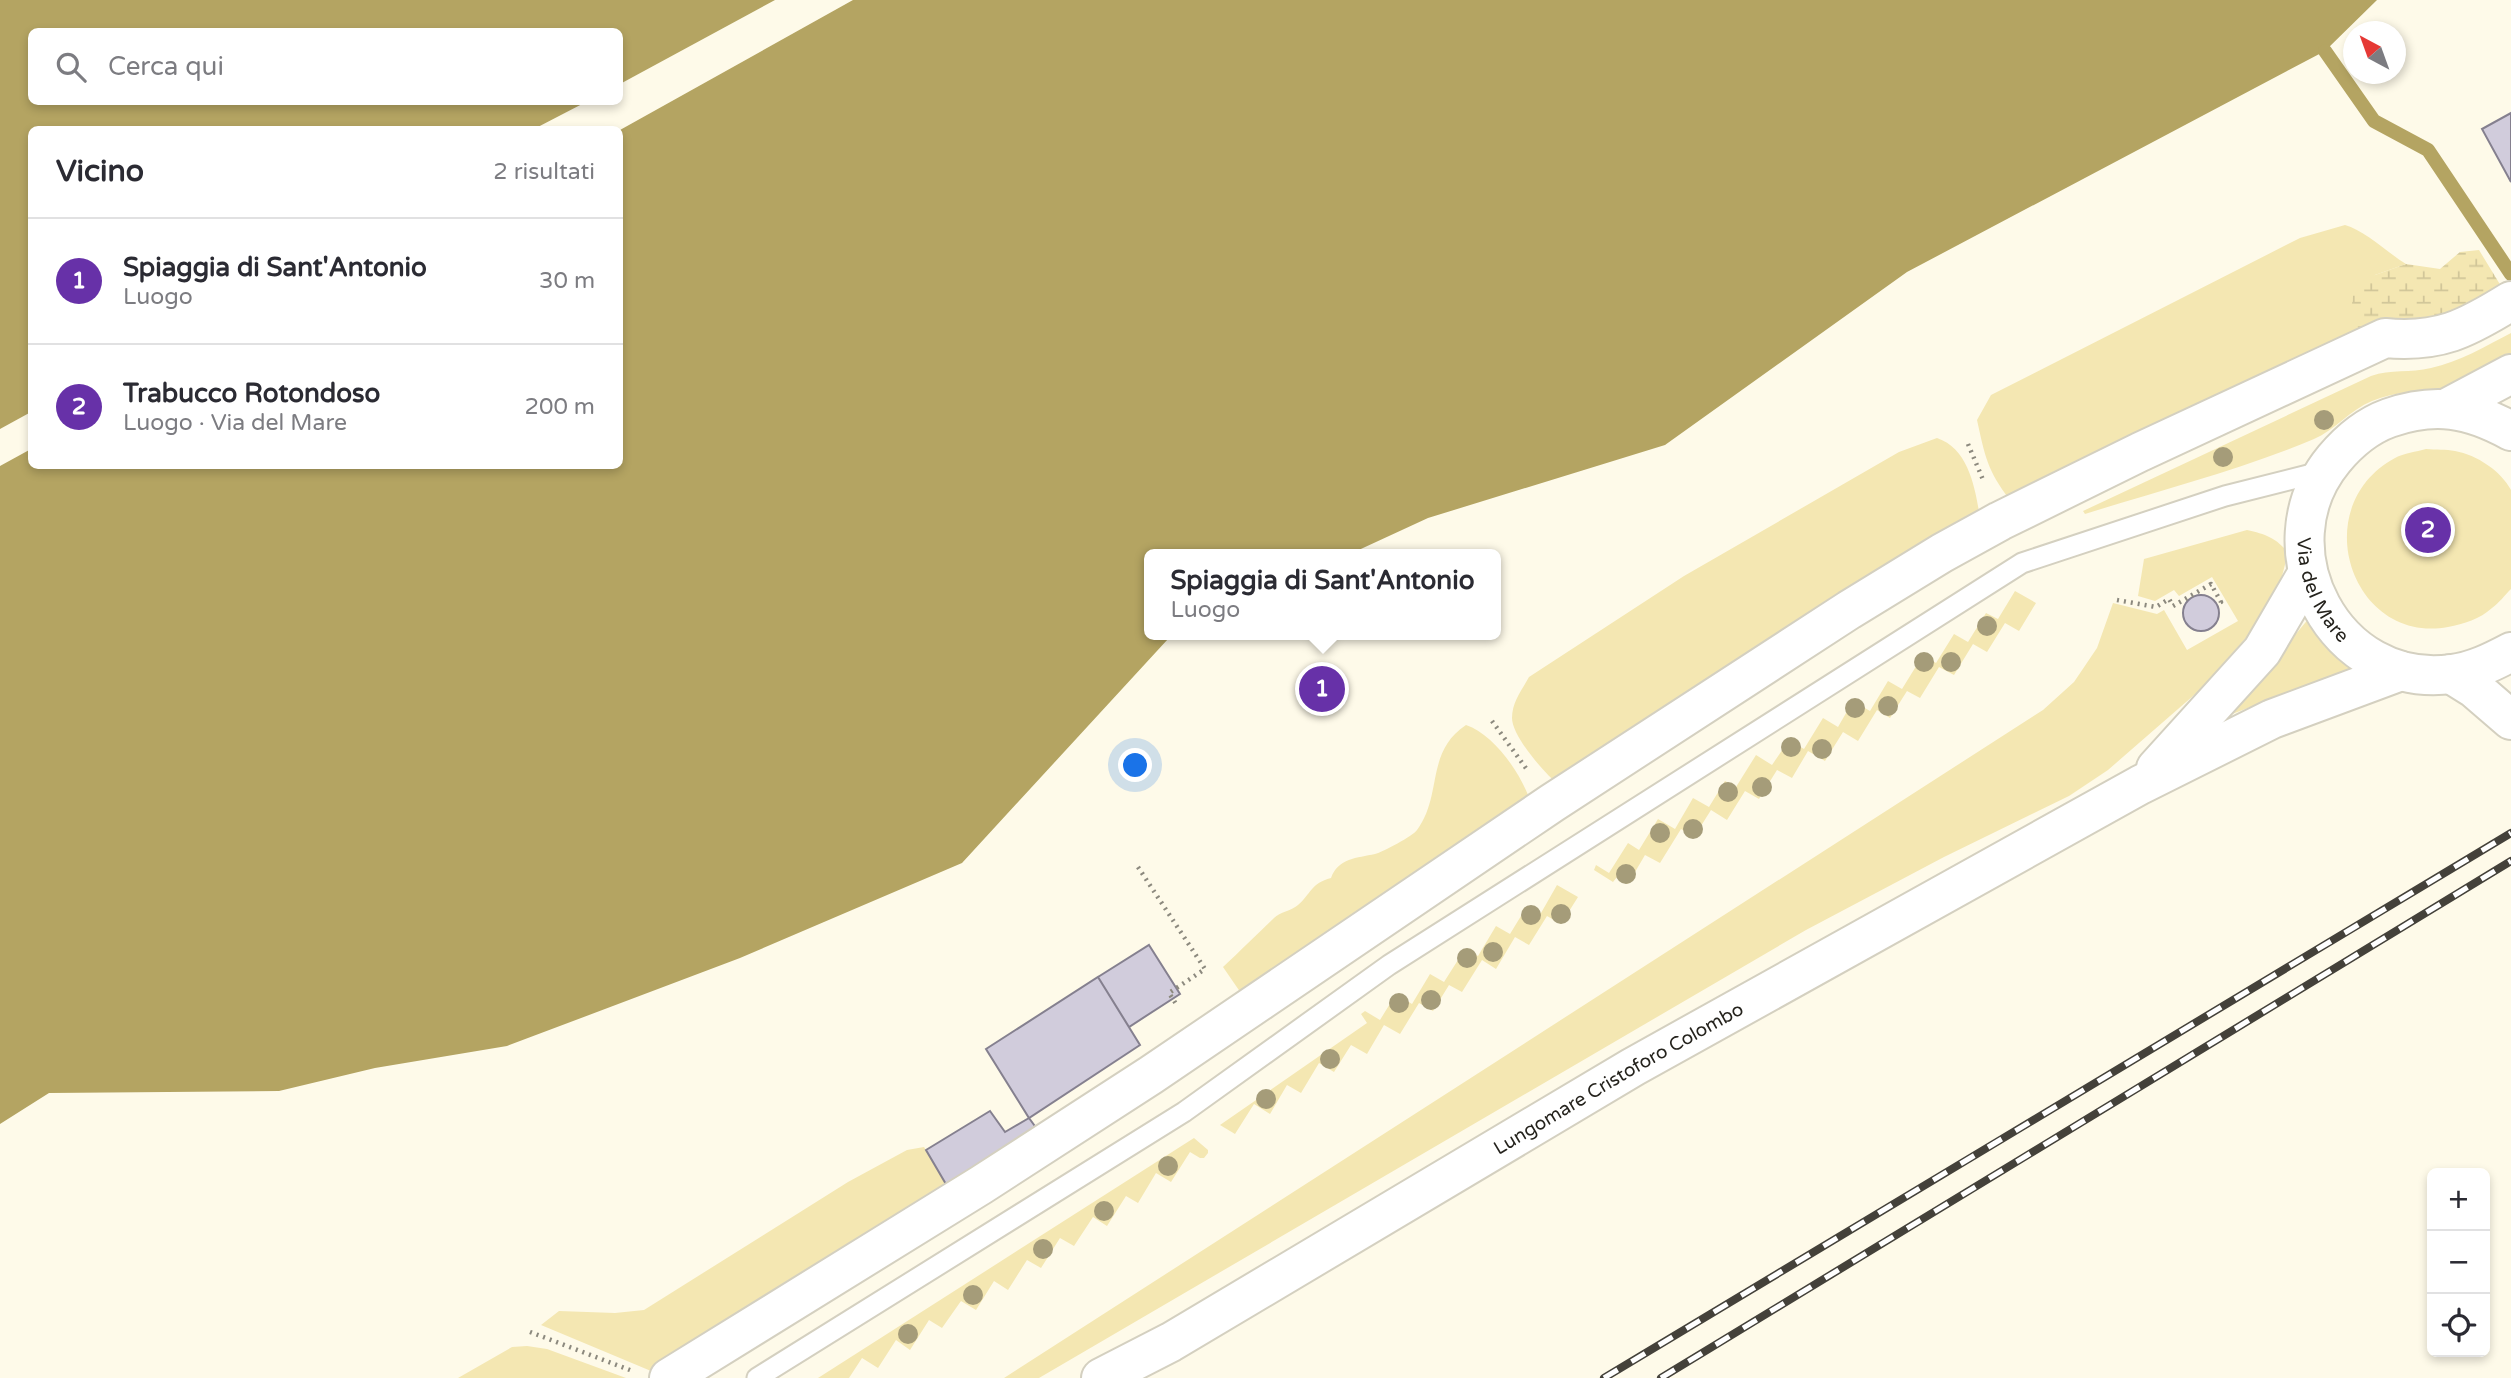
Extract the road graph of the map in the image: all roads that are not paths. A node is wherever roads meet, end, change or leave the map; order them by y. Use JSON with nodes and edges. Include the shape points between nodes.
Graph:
{"nodes":[{"id":1,"x":2511,"y":301,"type":"edge"},
{"id":2,"x":2511,"y":374,"type":"edge"},
{"id":3,"x":2447,"y":408,"type":"junction"},
{"id":4,"x":2511,"y":431,"type":"edge"},
{"id":5,"x":2324,"y":471,"type":"junction"},
{"id":6,"x":2307,"y":573,"type":"junction"},
{"id":7,"x":2511,"y":652,"type":"edge"},
{"id":8,"x":2401,"y":671,"type":"junction"},
{"id":9,"x":2451,"y":674,"type":"junction"},
{"id":10,"x":2511,"y":720,"type":"edge"},
{"id":11,"x":2140,"y":785,"type":"junction"},
{"id":12,"x":655,"y":1377,"type":"edge"},
{"id":13,"x":757,"y":1378,"type":"edge"},
{"id":14,"x":1101,"y":1378,"type":"edge"}],
"edges":[{"from":1,"to":12,"type":"main road","via":[[2449,334],[2415,340],[2385,338],[2000,520],[1849,611],[1555,801],[1153,1080]]},
{"from":2,"to":3,"type":"main road"},
{"from":3,"to":4,"type":"main road","name":"Via del Mare","via":[[2485,417]]},
{"from":3,"to":5,"type":"main road","name":"Via del Mare","via":[[2411,411],[2377,422],[2347,443]]},
{"from":5,"to":6,"type":"main road","name":"Via del Mare","via":[[2309,503],[2303,538]]},
{"from":5,"to":13,"type":"lane","via":[[2225,496],[2022,563],[1389,965],[1184,1112]]},
{"from":6,"to":8,"type":"main road","name":"Via del Mare","via":[[2320,606],[2341,635],[2368,657]]},
{"from":6,"to":11,"type":"main road","name":"Lungomare Cristoforo Colombo","via":[[2262,651]]},
{"from":7,"to":9,"type":"main road","name":"Via del Mare","via":[[2485,666]]},
{"from":8,"to":9,"type":"main road","name":"Via del Mare"},
{"from":8,"to":11,"type":"main road","name":"Lungomare Cristoforo Colombo","via":[[2272,719]]},
{"from":9,"to":10,"type":"main road"},
{"from":11,"to":14,"type":"main road","name":"Lungomare Cristoforo Colombo","via":[[1633,1067],[1171,1342]]}]}
